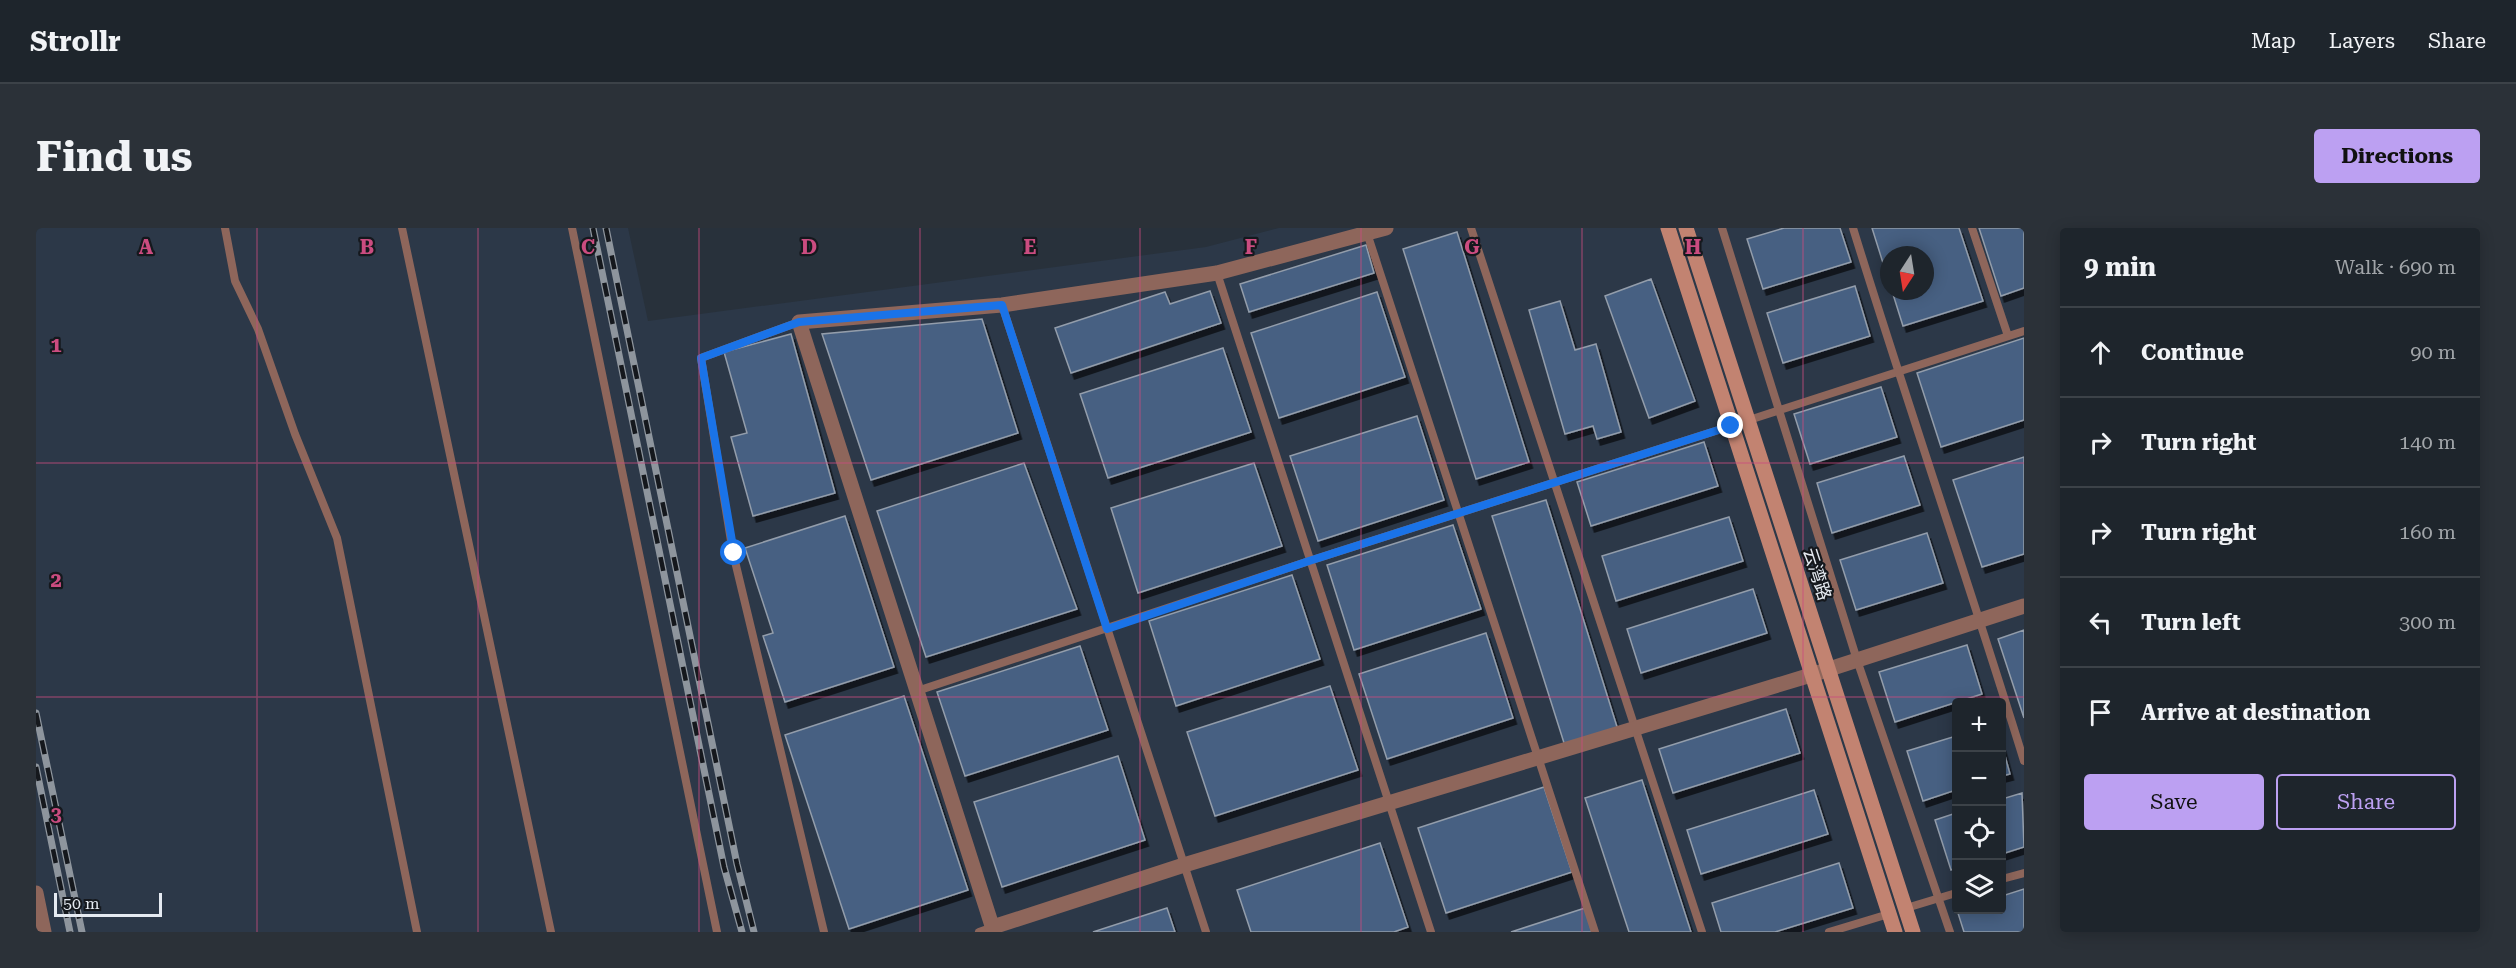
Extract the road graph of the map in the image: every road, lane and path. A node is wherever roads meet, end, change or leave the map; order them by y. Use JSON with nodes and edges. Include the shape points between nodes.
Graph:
{"nodes":[{"id":1,"x":225,"y":228,"type":"edge"},
{"id":2,"x":402,"y":228,"type":"edge"},
{"id":3,"x":572,"y":228,"type":"edge"},
{"id":4,"x":1386,"y":228,"type":"edge"},
{"id":5,"x":1471,"y":228,"type":"edge"},
{"id":6,"x":1668,"y":228,"type":"edge"},
{"id":7,"x":1686,"y":228,"type":"edge"},
{"id":8,"x":1722,"y":228,"type":"edge"},
{"id":9,"x":1853,"y":228,"type":"edge"},
{"id":10,"x":1972,"y":228,"type":"edge"},
{"id":11,"x":1367,"y":233,"type":"junction"},
{"id":12,"x":1217,"y":273,"type":"junction"},
{"id":13,"x":1002,"y":305,"type":"junction"},
{"id":14,"x":799,"y":322,"type":"junction"},
{"id":15,"x":2024,"y":331,"type":"edge"},
{"id":16,"x":2008,"y":336,"type":"junction"},
{"id":17,"x":1897,"y":372,"type":"junction"},
{"id":18,"x":1778,"y":411,"type":"junction"},
{"id":19,"x":1747,"y":421,"type":"junction"},
{"id":20,"x":1731,"y":426,"type":"junction"},
{"id":21,"x":1553,"y":484,"type":"junction"},
{"id":22,"x":1459,"y":514,"type":"junction"},
{"id":23,"x":1309,"y":561,"type":"junction"},
{"id":24,"x":2024,"y":606,"type":"edge"},
{"id":25,"x":1980,"y":620,"type":"junction"},
{"id":26,"x":1107,"y":629,"type":"junction"},
{"id":27,"x":1857,"y":660,"type":"junction"},
{"id":28,"x":1828,"y":670,"type":"junction"},
{"id":29,"x":1811,"y":675,"type":"junction"},
{"id":30,"x":917,"y":691,"type":"junction"},
{"id":31,"x":1635,"y":727,"type":"junction"},
{"id":32,"x":1538,"y":758,"type":"junction"},
{"id":33,"x":2024,"y":761,"type":"edge"},
{"id":34,"x":1388,"y":804,"type":"junction"},
{"id":35,"x":1184,"y":865,"type":"junction"},
{"id":36,"x":2024,"y":873,"type":"edge"},
{"id":37,"x":2006,"y":878,"type":"edge"},
{"id":38,"x":36,"y":893,"type":"edge"},
{"id":39,"x":1952,"y":894,"type":"edge"},
{"id":40,"x":1940,"y":898,"type":"junction"},
{"id":41,"x":1906,"y":909,"type":"junction"},
{"id":42,"x":1889,"y":914,"type":"junction"},
{"id":43,"x":989,"y":930,"type":"edge"},
{"id":44,"x":44,"y":932,"type":"edge"},
{"id":45,"x":417,"y":932,"type":"edge"},
{"id":46,"x":551,"y":932,"type":"edge"},
{"id":47,"x":717,"y":932,"type":"edge"},
{"id":48,"x":824,"y":932,"type":"edge"},
{"id":49,"x":1206,"y":932,"type":"edge"},
{"id":50,"x":1431,"y":932,"type":"edge"},
{"id":51,"x":1595,"y":932,"type":"edge"},
{"id":52,"x":1702,"y":932,"type":"edge"},
{"id":53,"x":1829,"y":932,"type":"edge"},
{"id":54,"x":1895,"y":932,"type":"edge"},
{"id":55,"x":1913,"y":932,"type":"edge"},
{"id":56,"x":1950,"y":932,"type":"edge"}],
"edges":[{"from":1,"to":45,"type":"lane","via":[[235,281],[258,329],[337,538]]},
{"from":2,"to":46,"type":"lane"},
{"from":3,"to":47,"type":"lane"},
{"from":4,"to":11,"type":"street"},
{"from":5,"to":21,"type":"lane"},
{"from":6,"to":20,"type":"main road","name":"云湾路"},
{"from":7,"to":19,"type":"main road","name":"云湾路"},
{"from":8,"to":18,"type":"lane"},
{"from":9,"to":17,"type":"lane"},
{"from":10,"to":16,"type":"lane"},
{"from":11,"to":12,"type":"street"},
{"from":11,"to":22,"type":"lane"},
{"from":12,"to":13,"type":"street"},
{"from":12,"to":23,"type":"lane"},
{"from":13,"to":14,"type":"street"},
{"from":13,"to":26,"type":"lane"},
{"from":14,"to":30,"type":"street"},
{"from":14,"to":48,"type":"lane","via":[[701,358],[734,553]]},
{"from":15,"to":16,"type":"lane"},
{"from":16,"to":17,"type":"lane"},
{"from":17,"to":18,"type":"lane"},
{"from":17,"to":25,"type":"lane"},
{"from":18,"to":19,"type":"lane"},
{"from":18,"to":27,"type":"lane"},
{"from":19,"to":20,"type":"lane"},
{"from":19,"to":28,"type":"main road","name":"云湾路"},
{"from":20,"to":21,"type":"lane"},
{"from":20,"to":29,"type":"main road","name":"云湾路"},
{"from":21,"to":22,"type":"lane"},
{"from":21,"to":31,"type":"lane"},
{"from":22,"to":23,"type":"lane"},
{"from":22,"to":32,"type":"lane"},
{"from":23,"to":26,"type":"lane"},
{"from":23,"to":34,"type":"lane"},
{"from":24,"to":25,"type":"street"},
{"from":25,"to":27,"type":"street"},
{"from":25,"to":33,"type":"lane"},
{"from":26,"to":30,"type":"lane"},
{"from":26,"to":35,"type":"lane"},
{"from":27,"to":28,"type":"street"},
{"from":27,"to":40,"type":"lane"},
{"from":28,"to":29,"type":"street"},
{"from":28,"to":41,"type":"main road","name":"云湾路"},
{"from":29,"to":31,"type":"street"},
{"from":29,"to":42,"type":"main road","name":"云湾路"},
{"from":30,"to":43,"type":"street"},
{"from":31,"to":32,"type":"street"},
{"from":31,"to":52,"type":"lane"},
{"from":32,"to":34,"type":"street"},
{"from":32,"to":51,"type":"lane"},
{"from":34,"to":35,"type":"street"},
{"from":34,"to":50,"type":"lane"},
{"from":35,"to":43,"type":"street"},
{"from":35,"to":49,"type":"lane"},
{"from":36,"to":37,"type":"lane"},
{"from":38,"to":44,"type":"street"},
{"from":39,"to":40,"type":"lane"},
{"from":40,"to":41,"type":"lane"},
{"from":40,"to":56,"type":"lane"},
{"from":41,"to":42,"type":"lane"},
{"from":41,"to":55,"type":"main road","name":"云湾路"},
{"from":42,"to":53,"type":"lane"},
{"from":42,"to":54,"type":"main road","name":"云湾路"}]}
